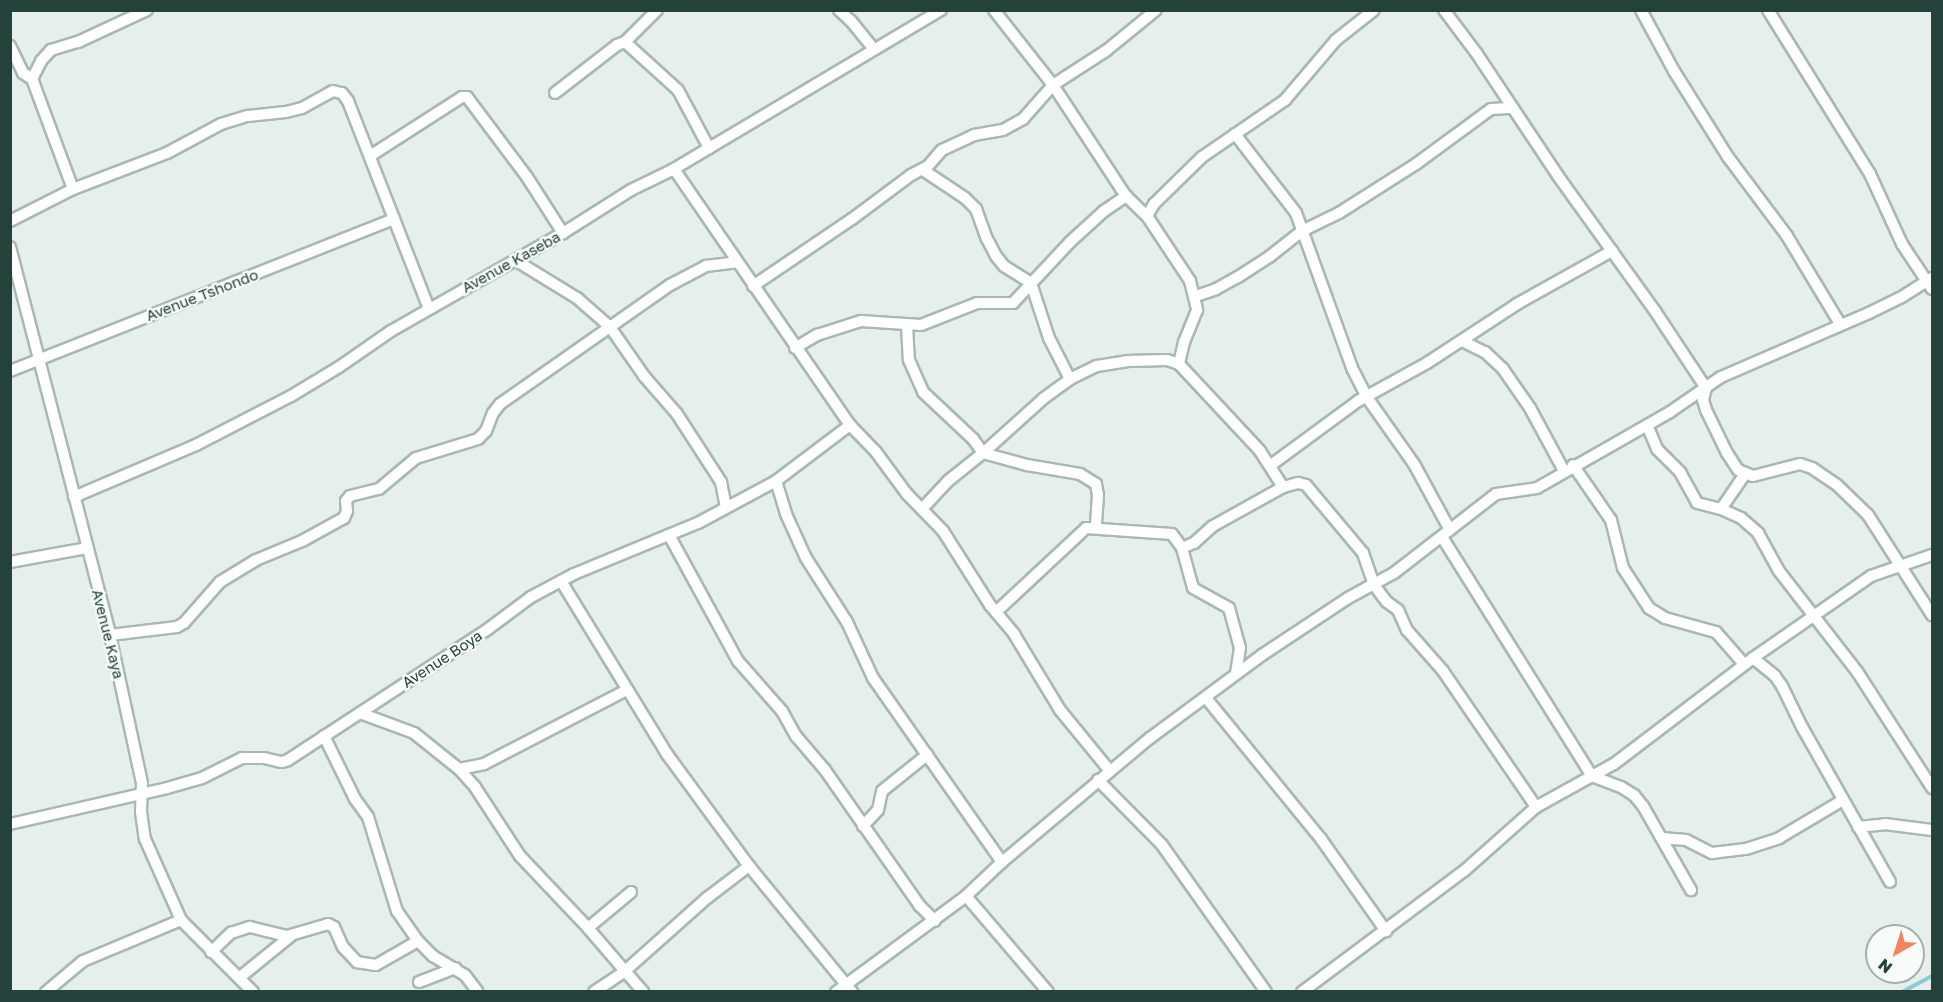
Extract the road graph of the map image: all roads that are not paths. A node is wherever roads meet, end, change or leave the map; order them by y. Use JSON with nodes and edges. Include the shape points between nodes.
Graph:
{"nodes":[{"id":1,"x":147,"y":10,"type":"edge"},
{"id":2,"x":657,"y":10,"type":"edge"},
{"id":3,"x":839,"y":10,"type":"edge"},
{"id":4,"x":940,"y":10,"type":"edge"},
{"id":5,"x":994,"y":10,"type":"edge"},
{"id":6,"x":1156,"y":10,"type":"edge"},
{"id":7,"x":1374,"y":10,"type":"edge"},
{"id":8,"x":1444,"y":10,"type":"edge"},
{"id":9,"x":1641,"y":10,"type":"edge"},
{"id":10,"x":1768,"y":10,"type":"edge"},
{"id":11,"x":625,"y":42,"type":"junction"},
{"id":12,"x":10,"y":46,"type":"edge"},
{"id":13,"x":874,"y":49,"type":"junction"},
{"id":14,"x":32,"y":79,"type":"junction"},
{"id":15,"x":1053,"y":85,"type":"junction"},
{"id":16,"x":555,"y":93,"type":"dead end"},
{"id":17,"x":1513,"y":108,"type":"junction"},
{"id":18,"x":1235,"y":134,"type":"junction"},
{"id":19,"x":709,"y":147,"type":"junction"},
{"id":20,"x":370,"y":156,"type":"junction"},
{"id":21,"x":674,"y":169,"type":"junction"},
{"id":22,"x":922,"y":170,"type":"junction"},
{"id":23,"x":73,"y":189,"type":"junction"},
{"id":24,"x":1126,"y":196,"type":"junction"},
{"id":25,"x":1147,"y":216,"type":"junction"},
{"id":26,"x":394,"y":219,"type":"junction"},
{"id":27,"x":10,"y":221,"type":"edge"},
{"id":28,"x":1302,"y":231,"type":"junction"},
{"id":29,"x":563,"y":233,"type":"junction"},
{"id":30,"x":10,"y":247,"type":"edge"},
{"id":31,"x":1612,"y":250,"type":"junction"},
{"id":32,"x":515,"y":260,"type":"junction"},
{"id":33,"x":736,"y":262,"type":"junction"},
{"id":34,"x":1930,"y":282,"type":"edge"},
{"id":35,"x":1031,"y":283,"type":"junction"},
{"id":36,"x":753,"y":285,"type":"junction"},
{"id":37,"x":1196,"y":296,"type":"junction"},
{"id":38,"x":429,"y":309,"type":"junction"},
{"id":39,"x":1840,"y":324,"type":"junction"},
{"id":40,"x":907,"y":325,"type":"junction"},
{"id":41,"x":610,"y":327,"type":"junction"},
{"id":42,"x":1462,"y":341,"type":"junction"},
{"id":43,"x":795,"y":348,"type":"junction"},
{"id":44,"x":38,"y":359,"type":"junction"},
{"id":45,"x":1179,"y":364,"type":"junction"},
{"id":46,"x":10,"y":370,"type":"edge"},
{"id":47,"x":1070,"y":379,"type":"junction"},
{"id":48,"x":1706,"y":388,"type":"junction"},
{"id":49,"x":1366,"y":396,"type":"junction"},
{"id":50,"x":850,"y":425,"type":"junction"},
{"id":51,"x":1647,"y":425,"type":"junction"},
{"id":52,"x":983,"y":453,"type":"junction"},
{"id":53,"x":1271,"y":465,"type":"junction"},
{"id":54,"x":1569,"y":468,"type":"junction"},
{"id":55,"x":1745,"y":474,"type":"junction"},
{"id":56,"x":776,"y":481,"type":"junction"},
{"id":57,"x":1283,"y":487,"type":"junction"},
{"id":58,"x":74,"y":497,"type":"junction"},
{"id":59,"x":726,"y":508,"type":"junction"},
{"id":60,"x":1721,"y":508,"type":"junction"},
{"id":61,"x":922,"y":509,"type":"junction"},
{"id":62,"x":1096,"y":527,"type":"junction"},
{"id":63,"x":1446,"y":534,"type":"junction"},
{"id":64,"x":669,"y":535,"type":"junction"},
{"id":65,"x":87,"y":548,"type":"junction"},
{"id":66,"x":1182,"y":548,"type":"junction"},
{"id":67,"x":1932,"y":555,"type":"edge"},
{"id":68,"x":10,"y":562,"type":"edge"},
{"id":69,"x":1903,"y":566,"type":"junction"},
{"id":70,"x":561,"y":581,"type":"junction"},
{"id":71,"x":1374,"y":585,"type":"junction"},
{"id":72,"x":996,"y":612,"type":"junction"},
{"id":73,"x":1815,"y":615,"type":"junction"},
{"id":74,"x":1932,"y":615,"type":"edge"},
{"id":75,"x":110,"y":635,"type":"junction"},
{"id":76,"x":1240,"y":648,"type":"junction"},
{"id":77,"x":1262,"y":655,"type":"junction"},
{"id":78,"x":1748,"y":661,"type":"junction"},
{"id":79,"x":1236,"y":673,"type":"junction"},
{"id":80,"x":627,"y":690,"type":"junction"},
{"id":81,"x":1206,"y":698,"type":"junction"},
{"id":82,"x":360,"y":713,"type":"junction"},
{"id":83,"x":324,"y":736,"type":"junction"},
{"id":84,"x":927,"y":755,"type":"junction"},
{"id":85,"x":459,"y":769,"type":"junction"},
{"id":86,"x":1110,"y":771,"type":"junction"},
{"id":87,"x":1592,"y":776,"type":"junction"},
{"id":88,"x":1098,"y":780,"type":"junction"},
{"id":89,"x":1932,"y":789,"type":"edge"},
{"id":90,"x":142,"y":795,"type":"junction"},
{"id":91,"x":1843,"y":800,"type":"junction"},
{"id":92,"x":1536,"y":807,"type":"junction"},
{"id":93,"x":10,"y":824,"type":"edge"},
{"id":94,"x":864,"y":826,"type":"junction"},
{"id":95,"x":1858,"y":826,"type":"junction"},
{"id":96,"x":1932,"y":830,"type":"edge"},
{"id":97,"x":1662,"y":838,"type":"junction"},
{"id":98,"x":1002,"y":862,"type":"junction"},
{"id":99,"x":749,"y":866,"type":"junction"},
{"id":100,"x":1890,"y":882,"type":"dead end"},
{"id":101,"x":1691,"y":890,"type":"dead end"},
{"id":102,"x":631,"y":892,"type":"dead end"},
{"id":103,"x":966,"y":896,"type":"junction"},
{"id":104,"x":181,"y":920,"type":"junction"},
{"id":105,"x":935,"y":921,"type":"junction"},
{"id":106,"x":588,"y":928,"type":"junction"},
{"id":107,"x":1386,"y":931,"type":"junction"},
{"id":108,"x":292,"y":935,"type":"junction"},
{"id":109,"x":418,"y":941,"type":"junction"},
{"id":110,"x":211,"y":952,"type":"junction"},
{"id":111,"x":455,"y":968,"type":"junction"},
{"id":112,"x":626,"y":971,"type":"junction"},
{"id":113,"x":239,"y":978,"type":"junction"},
{"id":114,"x":419,"y":982,"type":"dead end"},
{"id":115,"x":849,"y":987,"type":"edge"},
{"id":116,"x":46,"y":992,"type":"edge"},
{"id":117,"x":253,"y":992,"type":"edge"},
{"id":118,"x":478,"y":992,"type":"edge"},
{"id":119,"x":594,"y":992,"type":"edge"},
{"id":120,"x":643,"y":992,"type":"edge"},
{"id":121,"x":836,"y":992,"type":"edge"},
{"id":122,"x":1047,"y":992,"type":"edge"},
{"id":123,"x":1266,"y":992,"type":"edge"},
{"id":124,"x":1302,"y":992,"type":"edge"}],
"edges":[{"from":1,"to":14,"type":"street","via":[[51,50]]},
{"from":2,"to":11,"type":"street"},
{"from":3,"to":13,"type":"street"},
{"from":4,"to":13,"type":"street","name":"Avenue Kaseba"},
{"from":5,"to":15,"type":"street"},
{"from":6,"to":15,"type":"street","via":[[1107,50]]},
{"from":7,"to":18,"type":"street","via":[[1336,40],[1285,100]]},
{"from":8,"to":17,"type":"street"},
{"from":9,"to":39,"type":"street","via":[[1692,101],[1737,171],[1787,236]]},
{"from":10,"to":34,"type":"street","via":[[1870,174],[1902,244]]},
{"from":11,"to":16,"type":"street"},
{"from":11,"to":19,"type":"street","via":[[678,90]]},
{"from":12,"to":14,"type":"street","via":[[24,73]]},
{"from":13,"to":19,"type":"street","name":"Avenue Kaseba"},
{"from":14,"to":23,"type":"street"},
{"from":15,"to":22,"type":"street","via":[[1014,126],[974,135],[942,150]]},
{"from":15,"to":24,"type":"street"},
{"from":17,"to":28,"type":"street","via":[[1491,109],[1416,164]]},
{"from":17,"to":31,"type":"street"},
{"from":18,"to":25,"type":"street","via":[[1192,166]]},
{"from":18,"to":28,"type":"street","via":[[1289,203]]},
{"from":19,"to":21,"type":"street","name":"Avenue Kaseba"},
{"from":20,"to":23,"type":"street","via":[[348,101],[342,93],[333,91],[302,108],[221,124],[167,153]]},
{"from":20,"to":26,"type":"street"},
{"from":20,"to":29,"type":"street","via":[[467,97]]},
{"from":21,"to":29,"type":"street","name":"Avenue Kaseba","via":[[631,190]]},
{"from":21,"to":33,"type":"street"},
{"from":22,"to":35,"type":"street","via":[[976,209],[996,256],[1004,266]]},
{"from":22,"to":36,"type":"street"},
{"from":23,"to":27,"type":"street"},
{"from":24,"to":25,"type":"street"},
{"from":24,"to":35,"type":"street","via":[[1087,227]]},
{"from":25,"to":37,"type":"street"},
{"from":26,"to":38,"type":"street"},
{"from":26,"to":44,"type":"street","name":"Avenue Tshondo"},
{"from":28,"to":37,"type":"street","via":[[1238,277]]},
{"from":28,"to":49,"type":"street"},
{"from":29,"to":32,"type":"street","name":"Avenue Kaseba"},
{"from":30,"to":44,"type":"street","name":"Avenue Kaya"},
{"from":31,"to":42,"type":"street"},
{"from":31,"to":48,"type":"street"},
{"from":32,"to":38,"type":"street","name":"Avenue Kaseba"},
{"from":32,"to":41,"type":"street","via":[[577,298]]},
{"from":33,"to":36,"type":"street"},
{"from":33,"to":41,"type":"street","via":[[706,266],[690,273]]},
{"from":34,"to":39,"type":"street"},
{"from":35,"to":40,"type":"street","via":[[1013,303],[977,303],[921,325]]},
{"from":35,"to":47,"type":"street","via":[[1049,338]]},
{"from":36,"to":43,"type":"street"},
{"from":37,"to":45,"type":"street","via":[[1195,321]]},
{"from":38,"to":58,"type":"street","name":"Avenue Kaseba","via":[[245,421]]},
{"from":39,"to":48,"type":"street","via":[[1721,377]]},
{"from":40,"to":43,"type":"street","via":[[861,321],[817,335]]},
{"from":40,"to":52,"type":"street","via":[[909,360],[922,392],[974,439]]},
{"from":41,"to":59,"type":"street","via":[[683,423],[721,482]]},
{"from":41,"to":75,"type":"street","via":[[500,404],[478,439],[416,458],[379,489],[350,496],[344,518],[256,560],[220,582],[184,623]]},
{"from":42,"to":49,"type":"street"},
{"from":42,"to":54,"type":"street","via":[[1485,352],[1503,369]]},
{"from":43,"to":50,"type":"street"},
{"from":44,"to":46,"type":"street","name":"Avenue Tshondo"},
{"from":44,"to":58,"type":"street","name":"Avenue Kaya"},
{"from":45,"to":47,"type":"street","via":[[1167,360],[1127,361],[1097,366]]},
{"from":45,"to":53,"type":"street"},
{"from":47,"to":52,"type":"street"},
{"from":48,"to":51,"type":"street"},
{"from":48,"to":55,"type":"street","via":[[1703,400],[1711,421],[1727,453]]},
{"from":49,"to":53,"type":"street"},
{"from":49,"to":63,"type":"street","via":[[1414,464]]},
{"from":50,"to":56,"type":"street","name":"Avenue Boya"},
{"from":50,"to":61,"type":"street"},
{"from":51,"to":54,"type":"street"},
{"from":51,"to":60,"type":"street","via":[[1657,448],[1680,472],[1697,503]]},
{"from":52,"to":61,"type":"street","via":[[948,481]]},
{"from":52,"to":62,"type":"street","via":[[1080,474],[1096,484]]},
{"from":53,"to":57,"type":"street"},
{"from":54,"to":63,"type":"street","via":[[1537,488],[1496,494]]},
{"from":54,"to":78,"type":"street","via":[[1611,520],[1623,568],[1649,608],[1665,618],[1716,632]]},
{"from":55,"to":60,"type":"street"},
{"from":55,"to":69,"type":"street","via":[[1753,476],[1800,464],[1812,468],[1854,499]]},
{"from":56,"to":59,"type":"street","name":"Avenue Boya"},
{"from":56,"to":84,"type":"street","via":[[806,558],[847,622],[873,678]]},
{"from":57,"to":66,"type":"street"},
{"from":57,"to":71,"type":"street","via":[[1298,483],[1314,491],[1363,553]]},
{"from":58,"to":65,"type":"street","name":"Avenue Kaya"},
{"from":59,"to":64,"type":"street","name":"Avenue Boya"},
{"from":60,"to":73,"type":"street","via":[[1751,525],[1779,571]]},
{"from":61,"to":72,"type":"street","via":[[943,531]]},
{"from":62,"to":66,"type":"street","via":[[1172,534]]},
{"from":62,"to":72,"type":"street","via":[[1082,530]]},
{"from":63,"to":71,"type":"street"},
{"from":63,"to":87,"type":"street"},
{"from":64,"to":70,"type":"street","name":"Avenue Boya"},
{"from":64,"to":94,"type":"street","via":[[738,661],[782,711],[796,736]]},
{"from":65,"to":68,"type":"street"},
{"from":65,"to":75,"type":"street","name":"Avenue Kaya"},
{"from":66,"to":76,"type":"street","via":[[1193,588],[1229,608]]},
{"from":67,"to":69,"type":"street"},
{"from":69,"to":73,"type":"street","via":[[1871,576]]},
{"from":69,"to":74,"type":"street"},
{"from":70,"to":80,"type":"street"},
{"from":70,"to":82,"type":"street","name":"Avenue Boya","via":[[531,597]]},
{"from":71,"to":77,"type":"street"},
{"from":71,"to":92,"type":"street","via":[[1398,610],[1407,630],[1443,671]]},
{"from":72,"to":86,"type":"street","via":[[1014,634],[1060,710]]},
{"from":73,"to":78,"type":"street"},
{"from":73,"to":89,"type":"street","via":[[1858,673]]},
{"from":75,"to":90,"type":"street","name":"Avenue Kaya"},
{"from":76,"to":77,"type":"street"},
{"from":76,"to":79,"type":"street"},
{"from":77,"to":79,"type":"street"},
{"from":78,"to":87,"type":"street","via":[[1614,765]]},
{"from":78,"to":91,"type":"street","via":[[1775,676],[1782,686]]},
{"from":79,"to":81,"type":"street"},
{"from":80,"to":85,"type":"street","via":[[484,765]]},
{"from":80,"to":99,"type":"street","via":[[667,754]]},
{"from":81,"to":86,"type":"street"},
{"from":81,"to":107,"type":"street","via":[[1321,839]]},
{"from":82,"to":83,"type":"street","name":"Avenue Boya"},
{"from":82,"to":85,"type":"street","via":[[414,733]]},
{"from":83,"to":90,"type":"street","name":"Avenue Boya","via":[[285,761],[242,758],[202,778]]},
{"from":83,"to":109,"type":"street","via":[[355,800],[368,817],[397,911]]},
{"from":84,"to":94,"type":"street","via":[[882,792],[878,810]]},
{"from":84,"to":98,"type":"street"},
{"from":85,"to":106,"type":"street","via":[[520,856]]},
{"from":86,"to":88,"type":"street"},
{"from":87,"to":92,"type":"street"},
{"from":87,"to":97,"type":"street","via":[[1634,795]]},
{"from":88,"to":98,"type":"street"},
{"from":88,"to":123,"type":"street","via":[[1162,845]]},
{"from":90,"to":93,"type":"street","name":"Avenue Boya"},
{"from":90,"to":104,"type":"street","name":"Avenue Kaya","via":[[145,839]]},
{"from":91,"to":95,"type":"street"},
{"from":91,"to":97,"type":"street","via":[[1779,838],[1746,849],[1712,853],[1686,840]]},
{"from":92,"to":107,"type":"street","via":[[1464,872]]},
{"from":94,"to":105,"type":"street","via":[[920,906]]},
{"from":95,"to":96,"type":"street","via":[[1885,824]]},
{"from":95,"to":100,"type":"street"},
{"from":97,"to":101,"type":"street"},
{"from":98,"to":103,"type":"street"},
{"from":99,"to":112,"type":"street"},
{"from":99,"to":115,"type":"street"},
{"from":102,"to":106,"type":"street"},
{"from":103,"to":105,"type":"street"},
{"from":103,"to":122,"type":"street"},
{"from":104,"to":110,"type":"street","name":"Avenue Kaya"},
{"from":104,"to":116,"type":"street","via":[[83,961]]},
{"from":105,"to":115,"type":"street"},
{"from":106,"to":112,"type":"street"},
{"from":107,"to":124,"type":"street"},
{"from":108,"to":109,"type":"street","via":[[328,924],[334,927],[343,947],[357,962],[366,965],[376,965]]},
{"from":108,"to":110,"type":"street","via":[[250,927],[231,933]]},
{"from":108,"to":113,"type":"street"},
{"from":109,"to":111,"type":"street","via":[[433,956]]},
{"from":110,"to":113,"type":"street","name":"Avenue Kaya"},
{"from":111,"to":114,"type":"street"},
{"from":111,"to":118,"type":"street"},
{"from":112,"to":119,"type":"street"},
{"from":112,"to":120,"type":"street"},
{"from":113,"to":117,"type":"street","name":"Avenue Kaya"},
{"from":115,"to":121,"type":"street"}]}
